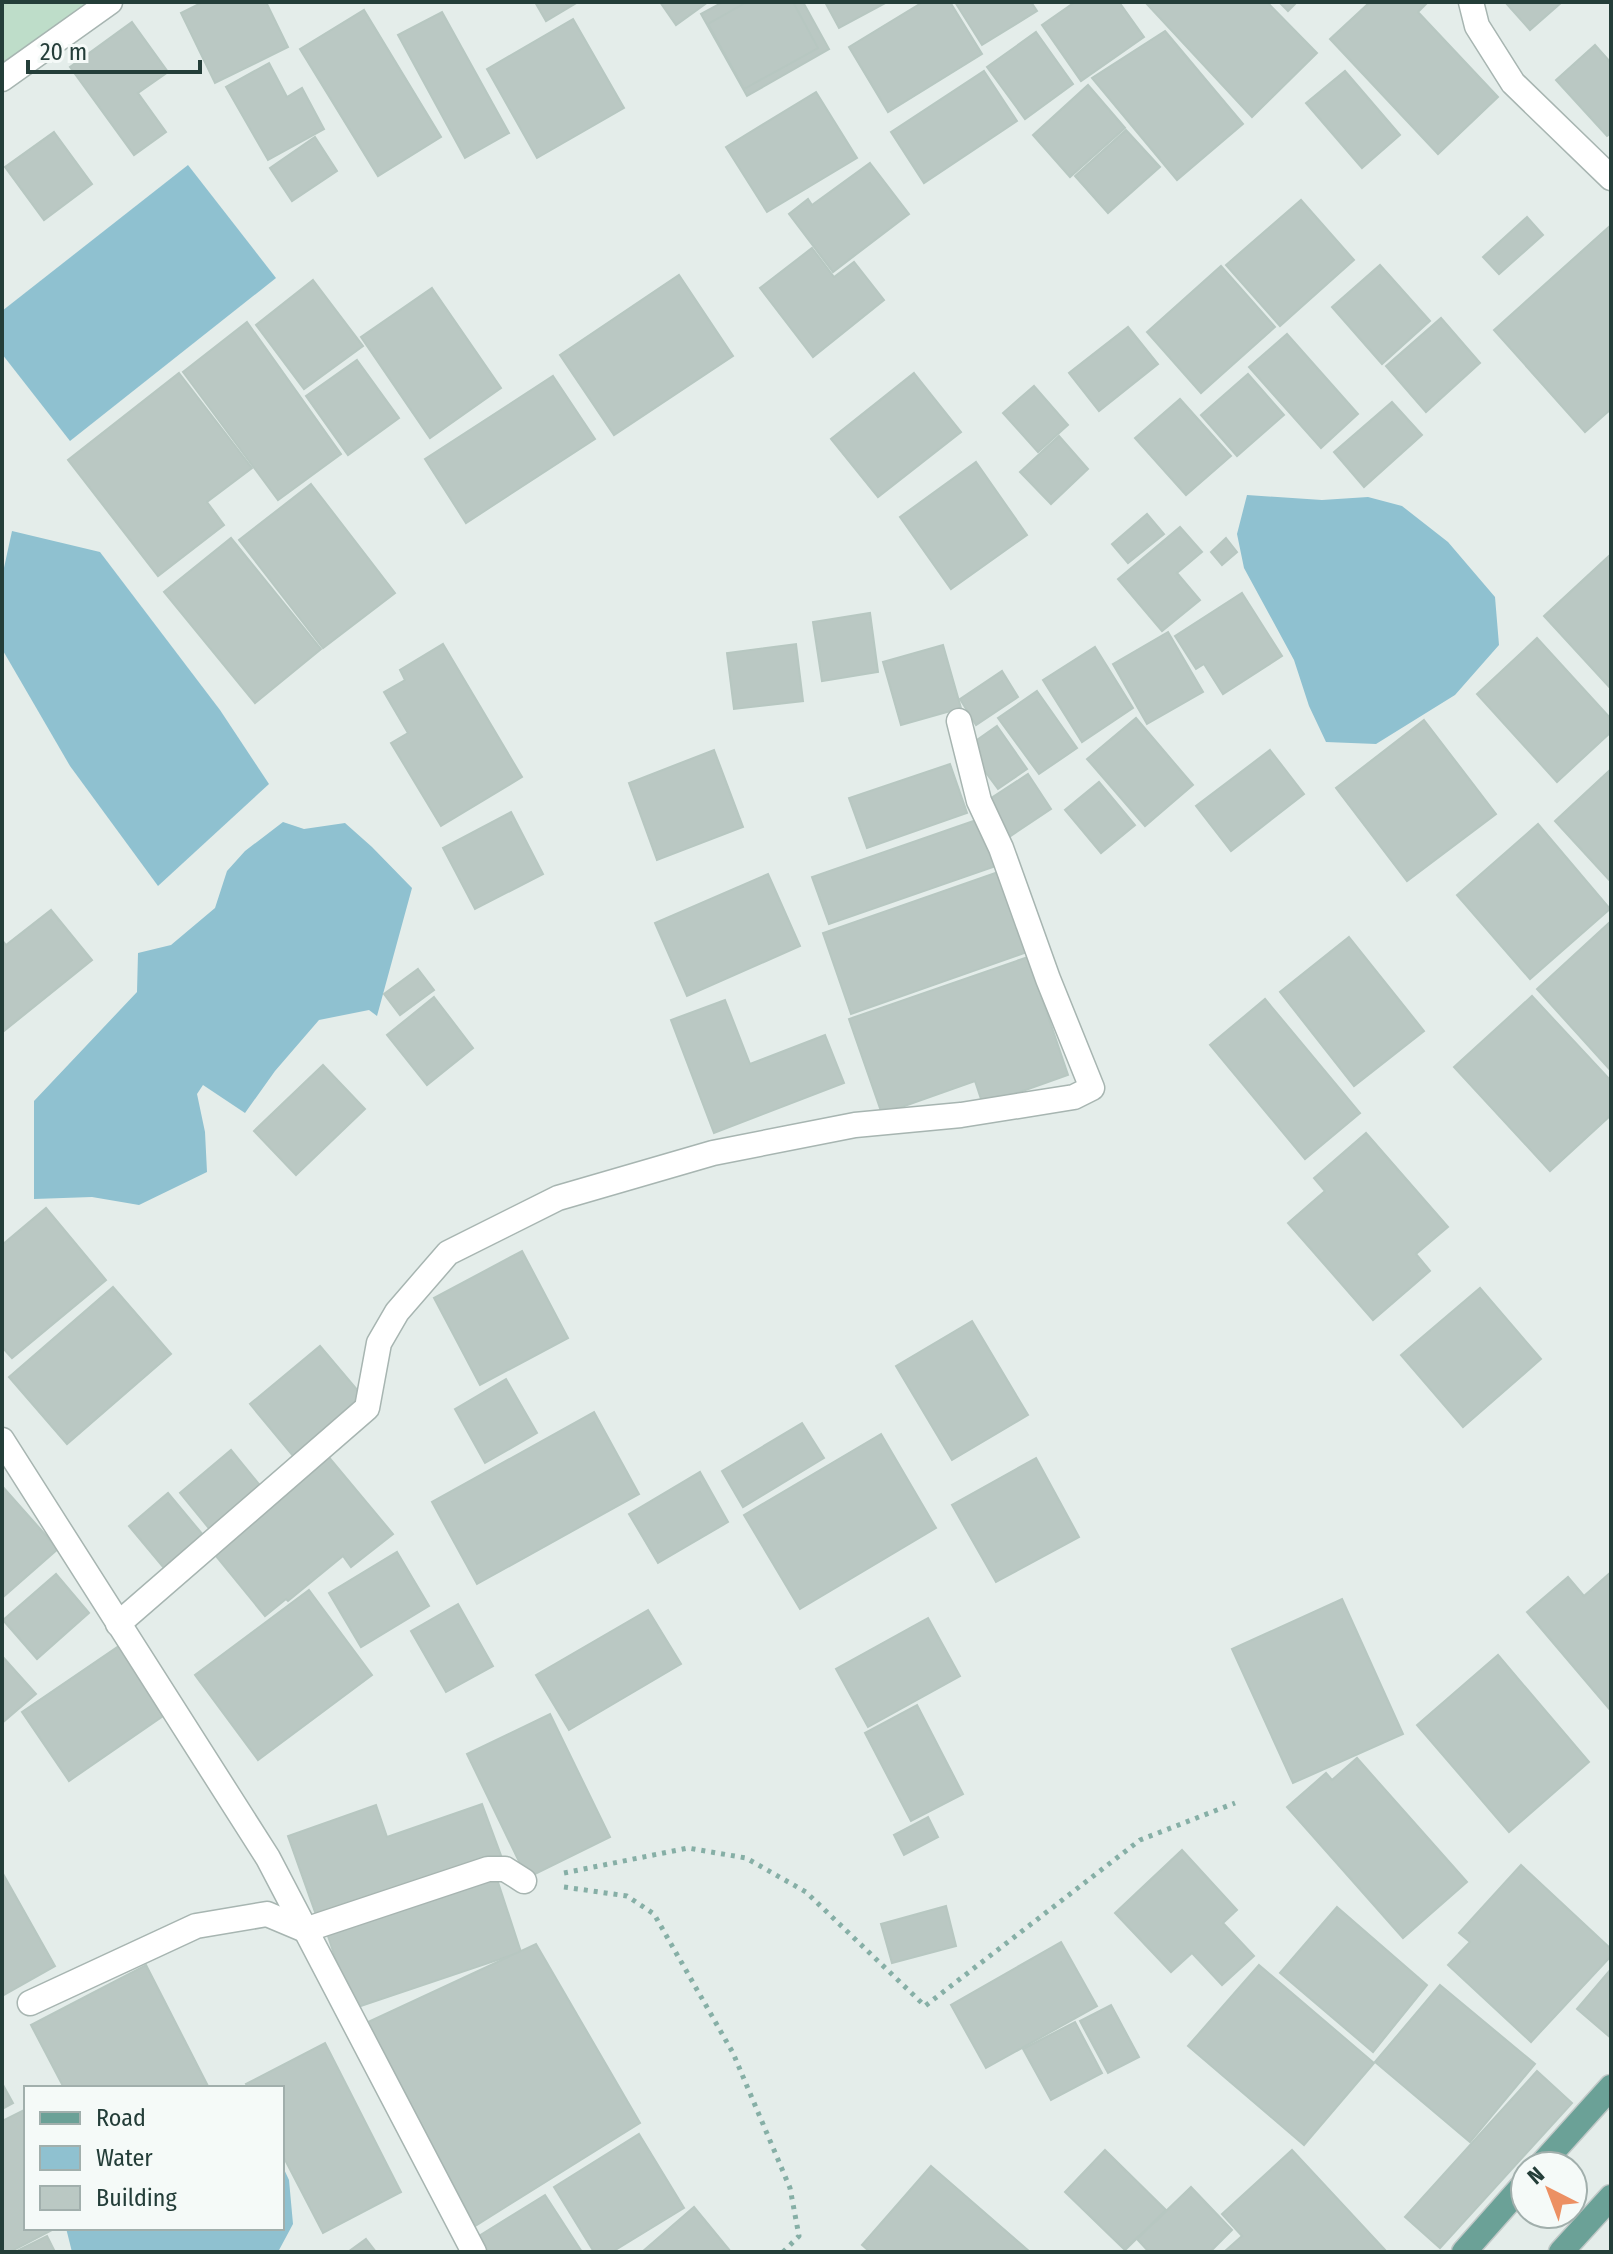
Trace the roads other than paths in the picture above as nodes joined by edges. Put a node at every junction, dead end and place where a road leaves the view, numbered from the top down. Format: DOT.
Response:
graph roads {
  1 [pos="110,2"];
  2 [pos="1471,2"];
  3 [pos="2,79"];
  4 [pos="1611,178"];
  5 [pos="959,721"];
  6 [pos="2,1440"];
  7 [pos="118,1624"];
  8 [pos="524,1881"];
  9 [pos="305,1930"];
  10 [pos="30,2003"];
  11 [pos="1611,2087"];
  12 [pos="1554,2150"];
  13 [pos="1611,2197"];
  14 [pos="1509,2201"];
  15 [pos="474,2252"];
  16 [pos="1464,2252"];
  17 [pos="1561,2252"];
  1 -- 3 [label="street"];
  2 -- 4 [label="street"];
  5 -- 7 [label="street"];
  6 -- 7 [label="street"];
  7 -- 9 [label="street"];
  8 -- 9 [label="street"];
  9 -- 10 [label="street"];
  9 -- 15 [label="street"];
  11 -- 12 [label="main road"];
  13 -- 17 [label="main road"];
  14 -- 16 [label="main road"];
}
